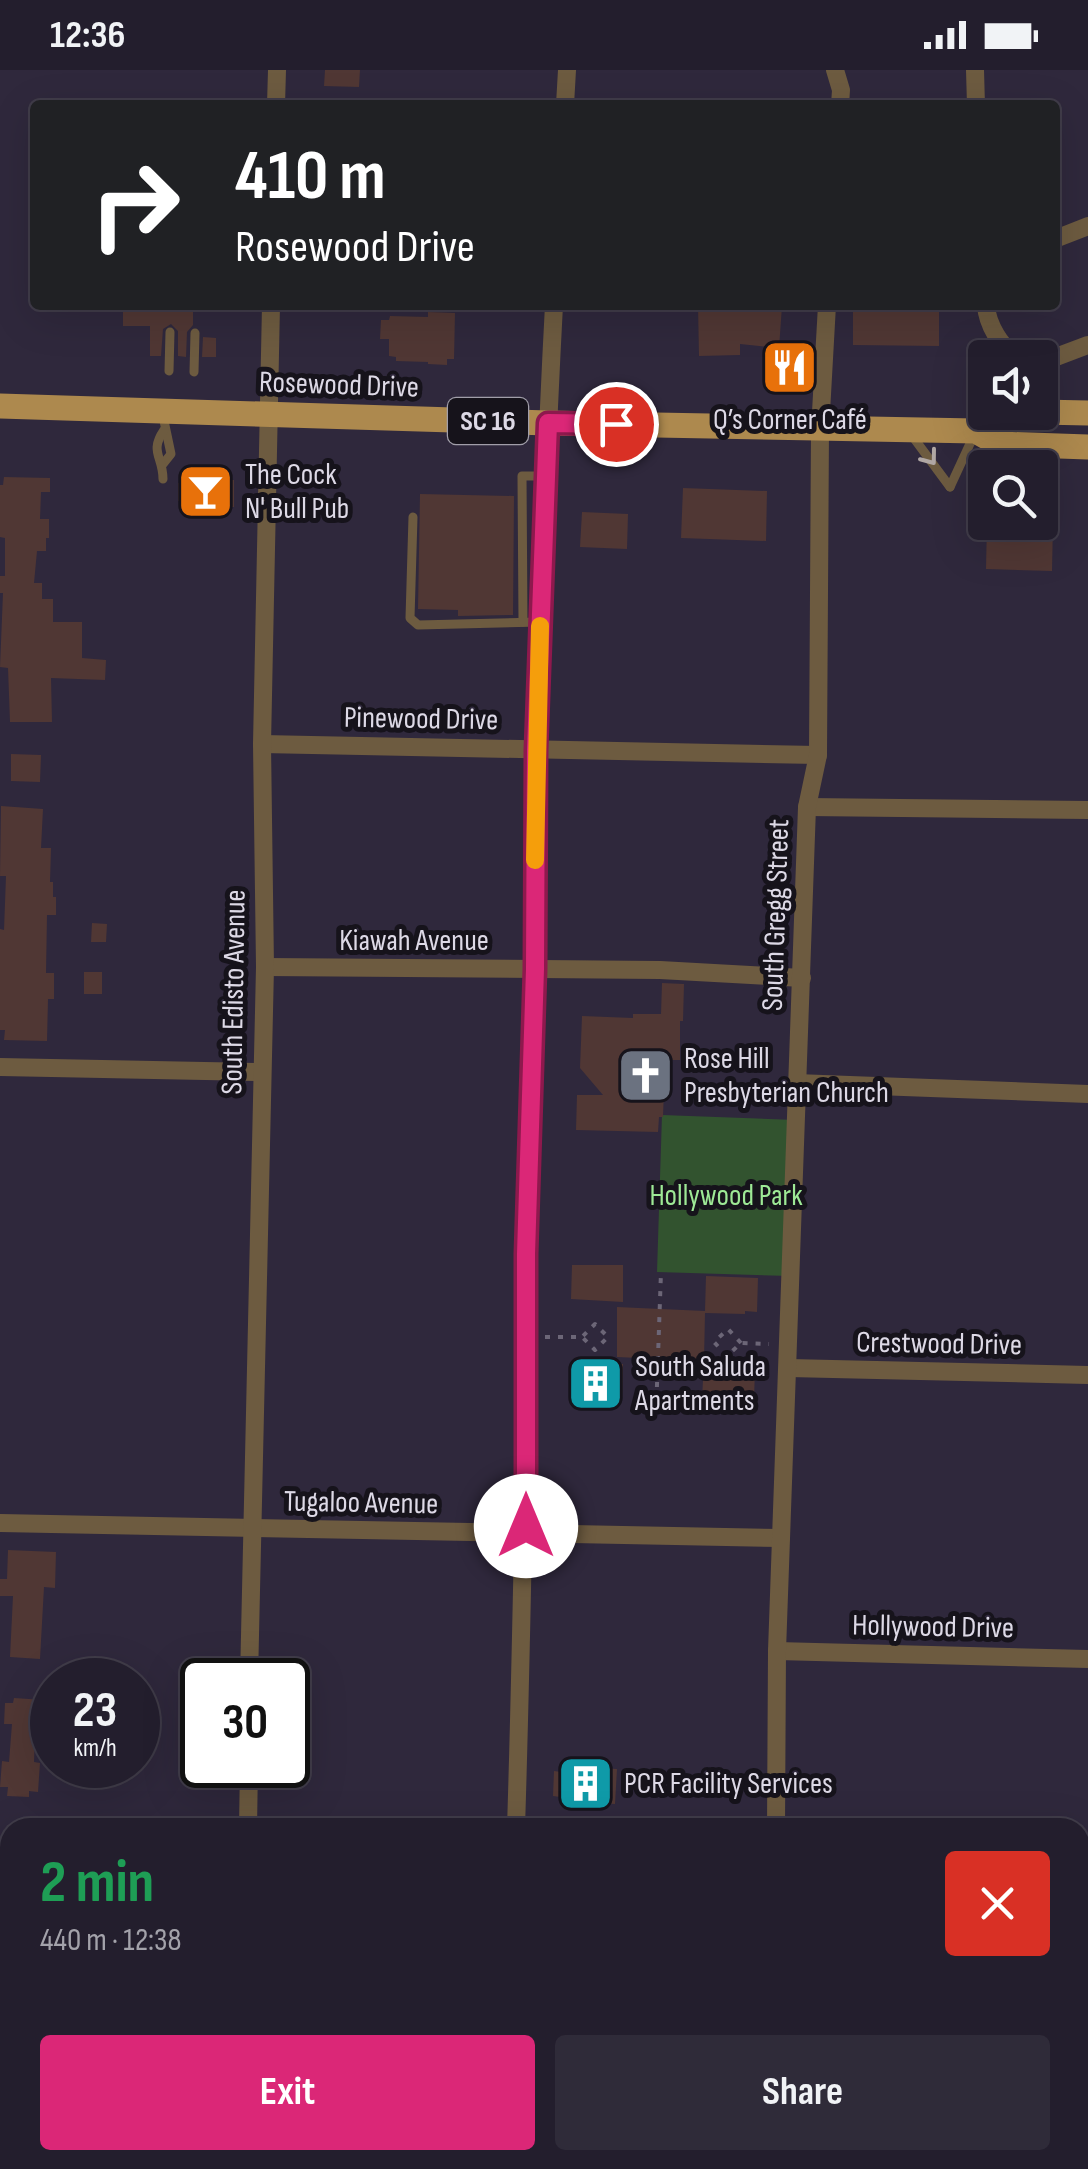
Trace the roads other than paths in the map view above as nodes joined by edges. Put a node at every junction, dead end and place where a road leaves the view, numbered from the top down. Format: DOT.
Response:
graph roads {
  1 [pos="277,70"];
  2 [pos="567,70"];
  3 [pos="835,70"];
  4 [pos="975,70"];
  5 [pos="276,100"];
  6 [pos="565,100"];
  7 [pos="840,100"];
  8 [pos="976,100"];
  9 [pos="1088,226"];
  10 [pos="1060,238"];
  11 [pos="271,310"];
  12 [pos="554,310"];
  13 [pos="828,310"];
  14 [pos="986,310"];
  15 [pos="170,332"];
  16 [pos="195,333"];
  17 [pos="1000,340"];
  18 [pos="1088,344"];
  19 [pos="1058,356"];
  20 [pos="169,371"];
  21 [pos="194,372"];
  22 [pos="0,406"];
  23 [pos="1058,412"];
  24 [pos="1088,413"];
  25 [pos="268,415"];
  26 [pos="164,421"];
  27 [pos="548,423"];
  28 [pos="820,430"];
  29 [pos="908,430"];
  30 [pos="976,431"];
  31 [pos="1088,446"];
  32 [pos="546,476"];
  33 [pos="163,479"];
  34 [pos="413,517"];
  35 [pos="521,518"];
  36 [pos="544,519"];
  37 [pos="522,572"];
  38 [pos="542,572"];
  39 [pos="532,622"];
  40 [pos="262,744"];
  41 [pos="536,750"];
  42 [pos="818,755"];
  43 [pos="806,807"];
  44 [pos="1088,810"];
  45 [pos="265,968"];
  46 [pos="535,969"];
  47 [pos="802,978"];
  48 [pos="0,1067"];
  49 [pos="262,1072"];
  50 [pos="796,1083"];
  51 [pos="1088,1094"];
  52 [pos="789,1368"];
  53 [pos="1088,1375"];
  54 [pos="0,1523"];
  55 [pos="250,1528"];
  56 [pos="525,1534"];
  57 [pos="781,1538"];
  58 [pos="776,1650"];
  59 [pos="249,1658"];
  60 [pos="1088,1659"];
  61 [pos="249,1788"];
  62 [pos="248,1818"];
  63 [pos="516,1818"];
  64 [pos="776,1818"];
  1 -- 5 [label="street"];
  2 -- 6 [label="street"];
  3 -- 7 [label="street"];
  4 -- 8 [label="street"];
  9 -- 10 [label="street"];
  11 -- 25 [label="street, South Edisto Avenue"];
  12 -- 27 [label="street"];
  13 -- 28 [label="street, South Gregg Street"];
  14 -- 17 [label="street"];
  15 -- 20 [label="lane"];
  16 -- 21 [label="lane"];
  18 -- 19 [label="street"];
  22 -- 26 [label="main road, Rosewood Drive / SC 16"];
  23 -- 24 [label="main road"];
  25 -- 26 [label="main road, Rosewood Drive / SC 16"];
  25 -- 27 [label="main road, Rosewood Drive / SC 16"];
  25 -- 40 [label="street, South Edisto Avenue"];
  26 -- 33 [label="lane"];
  27 -- 28 [label="main road, Rosewood Drive / SC 16"];
  27 -- 32 [label="street"];
  28 -- 29 [label="main road, Rosewood Drive / SC 16"];
  28 -- 42 [label="street, South Gregg Street"];
  29 -- 30 [label="main road, Rosewood Drive / SC 16"];
  29 -- 30 [label="lane, one-way"];
  30 -- 31 [label="main road, Rosewood Drive / SC 16"];
  32 -- 35 [label="lane"];
  32 -- 36 [label="street"];
  34 -- 39 [label="lane"];
  35 -- 36 [label="lane"];
  35 -- 37 [label="lane"];
  36 -- 38 [label="street"];
  37 -- 38 [label="lane"];
  37 -- 39 [label="lane"];
  38 -- 39 [label="street"];
  39 -- 41 [label="street"];
  40 -- 41 [label="street, Pinewood Drive"];
  40 -- 45 [label="street, South Edisto Avenue"];
  41 -- 42 [label="street, Pinewood Drive"];
  41 -- 46 [label="street"];
  42 -- 43 [label="street, South Gregg Street"];
  43 -- 44 [label="street"];
  43 -- 47 [label="street, South Gregg Street"];
  45 -- 46 [label="street, Kiawah Avenue"];
  45 -- 49 [label="street, South Edisto Avenue"];
  46 -- 47 [label="street, Kiawah Avenue"];
  46 -- 56 [label="street"];
  47 -- 50 [label="street, South Gregg Street"];
  48 -- 49 [label="street"];
  49 -- 55 [label="street, South Edisto Avenue"];
  50 -- 51 [label="street"];
  50 -- 52 [label="street, South Gregg Street"];
  52 -- 53 [label="street, Crestwood Drive"];
  52 -- 57 [label="street, South Gregg Street"];
  54 -- 55 [label="street, Tugaloo Avenue"];
  55 -- 56 [label="street, Tugaloo Avenue"];
  55 -- 59 [label="street, South Edisto Avenue"];
  56 -- 57 [label="street, Tugaloo Avenue"];
  56 -- 63 [label="street"];
  57 -- 58 [label="street, South Gregg Street"];
  58 -- 60 [label="street, Hollywood Drive"];
  58 -- 64 [label="street, South Gregg Street"];
  61 -- 62 [label="street"];
}
